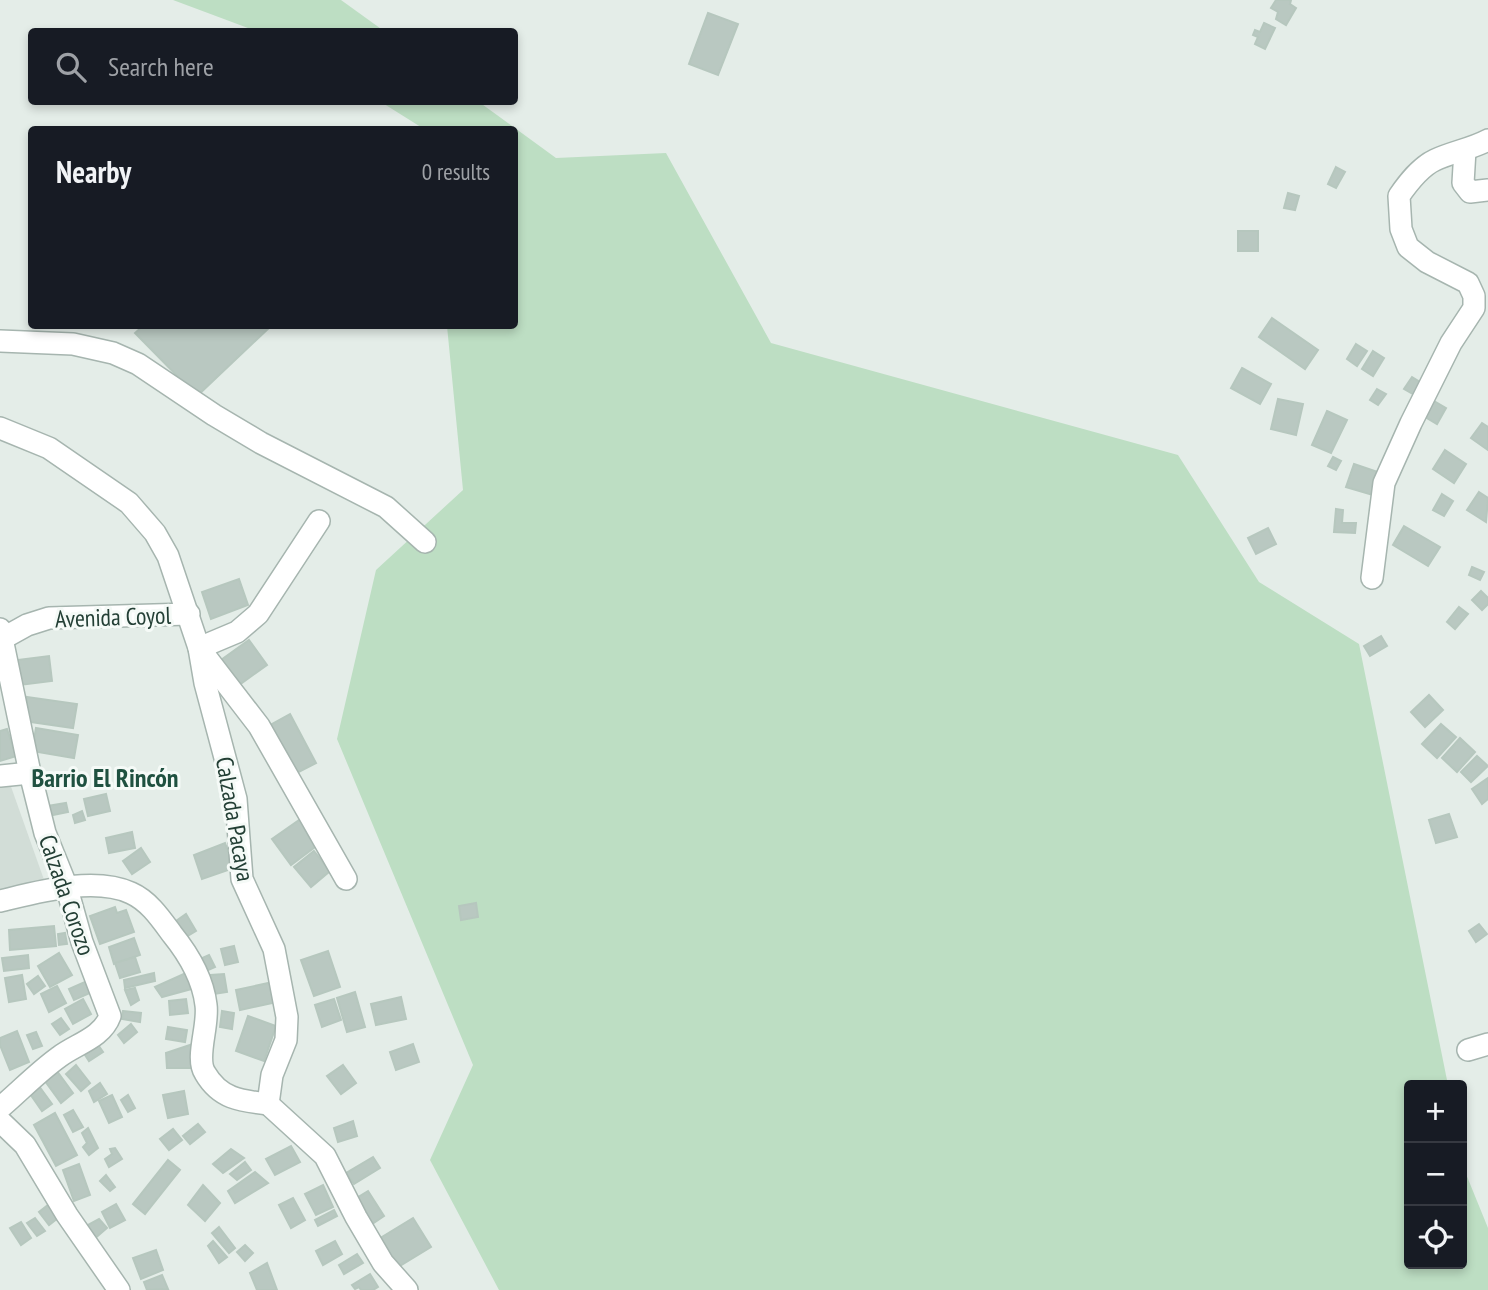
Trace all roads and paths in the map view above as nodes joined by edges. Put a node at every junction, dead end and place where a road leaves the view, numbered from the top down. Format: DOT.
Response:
graph roads {
  1 [pos="1488,140"];
  2 [pos="1465,150"];
  3 [pos="1488,190"];
  4 [pos="0,341"];
  5 [pos="0,428"];
  6 [pos="319,521"];
  7 [pos="425,542"];
  8 [pos="1373,578"];
  9 [pos="189,614"];
  10 [pos="1,636"];
  11 [pos="199,648"];
  12 [pos="30,773"];
  13 [pos="0,776"];
  14 [pos="346,880"];
  15 [pos="66,886"];
  16 [pos="0,901"];
  17 [pos="268,1104"];
  18 [pos="0,1108"];
  19 [pos="0,1121"];
  20 [pos="119,1290"];
  21 [pos="407,1290"];
  1 -- 2 [label="street"];
  2 -- 3 [label="street"];
  2 -- 8 [label="street"];
  4 -- 7 [label="street"];
  5 -- 9 [label="street, Calzada Pacaya"];
  6 -- 11 [label="street"];
  9 -- 10 [label="street, Avenida Coyol"];
  9 -- 11 [label="street, Calzada Pacaya"];
  10 -- 12 [label="street, Calzada Corozo"];
  11 -- 14 [label="street"];
  11 -- 17 [label="street, Calzada Pacaya"];
  12 -- 13 [label="street"];
  12 -- 15 [label="street, Calzada Corozo"];
  15 -- 16 [label="street"];
  15 -- 17 [label="street"];
  15 -- 18 [label="street, Calzada Corozo"];
  17 -- 21 [label="street"];
  19 -- 20 [label="street"];
}
